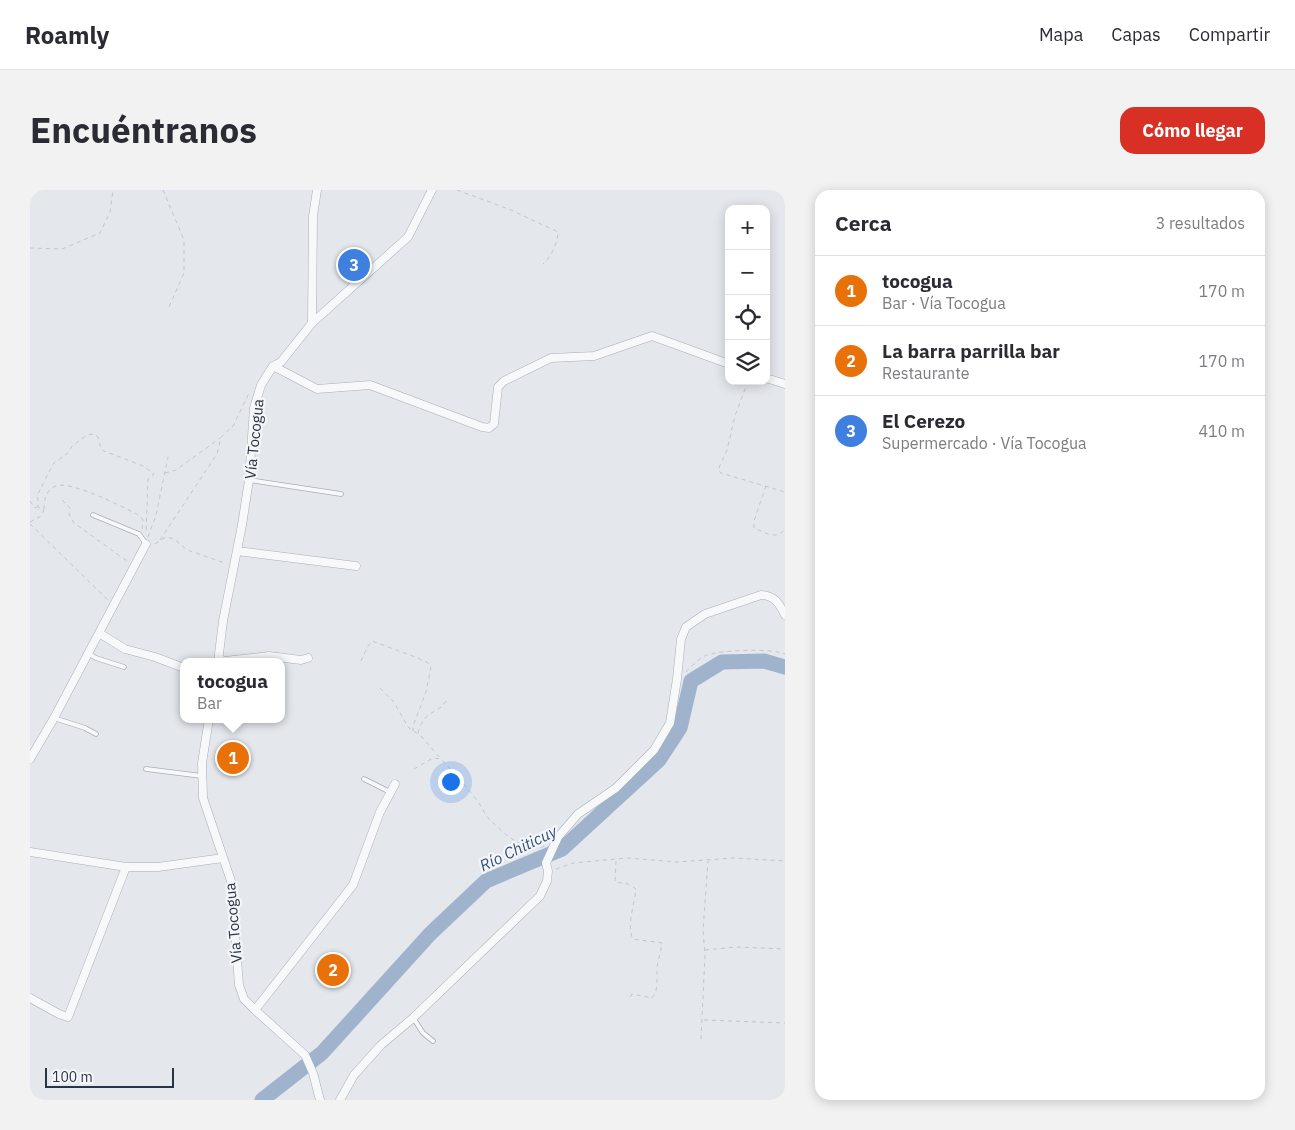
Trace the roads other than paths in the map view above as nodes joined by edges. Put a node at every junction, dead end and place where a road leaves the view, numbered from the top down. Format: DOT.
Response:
graph roads {
  1 [pos="317,190"];
  2 [pos="431,191"];
  3 [pos="312,323"];
  4 [pos="725,363"];
  5 [pos="274,366"];
  6 [pos="770,379"];
  7 [pos="785,384"];
  8 [pos="250,480"];
  9 [pos="341,494"];
  10 [pos="93,515"];
  11 [pos="149,545"];
  12 [pos="237,551"];
  13 [pos="356,566"];
  14 [pos="785,615"];
  15 [pos="99,633"];
  16 [pos="88,653"];
  17 [pos="218,658"];
  18 [pos="251,658"];
  19 [pos="285,658"];
  20 [pos="285,658"];
  21 [pos="308,658"];
  22 [pos="124,666"];
  23 [pos="180,666"];
  24 [pos="54,718"];
  25 [pos="208,723"];
  26 [pos="96,734"];
  27 [pos="30,759"];
  28 [pos="146,769"];
  29 [pos="202,776"];
  30 [pos="364,780"];
  31 [pos="395,784"];
  32 [pos="390,792"];
  33 [pos="30,852"];
  34 [pos="223,858"];
  35 [pos="126,867"];
  36 [pos="30,998"];
  37 [pos="255,1010"];
  38 [pos="413,1018"];
  39 [pos="433,1041"];
  40 [pos="320,1100"];
  41 [pos="340,1100"];
  1 -- 3 [label="street"];
  2 -- 3 [label="street, Vía Tocogua"];
  3 -- 5 [label="street, Vía Tocogua"];
  4 -- 5 [label="street"];
  5 -- 8 [label="street, Vía Tocogua"];
  6 -- 7 [label="street"];
  8 -- 9 [label="lane"];
  8 -- 12 [label="street, Vía Tocogua"];
  10 -- 11 [label="lane"];
  11 -- 15 [label="street"];
  12 -- 13 [label="street"];
  12 -- 17 [label="street, Vía Tocogua"];
  14 -- 38 [label="street"];
  15 -- 16 [label="street"];
  15 -- 23 [label="street"];
  16 -- 22 [label="lane"];
  16 -- 24 [label="street"];
  18 -- 19 [label="street"];
  20 -- 21 [label="street"];
  24 -- 26 [label="lane"];
  24 -- 27 [label="street"];
  25 -- 29 [label="street, Vía Tocogua"];
  28 -- 29 [label="lane"];
  29 -- 34 [label="street, Vía Tocogua"];
  30 -- 32 [label="lane"];
  31 -- 32 [label="street"];
  32 -- 37 [label="street"];
  33 -- 35 [label="street"];
  34 -- 35 [label="street"];
  34 -- 37 [label="street, Vía Tocogua"];
  35 -- 36 [label="street"];
  37 -- 40 [label="street, Vía Tocogua"];
  38 -- 39 [label="lane"];
  38 -- 41 [label="street"];
}
